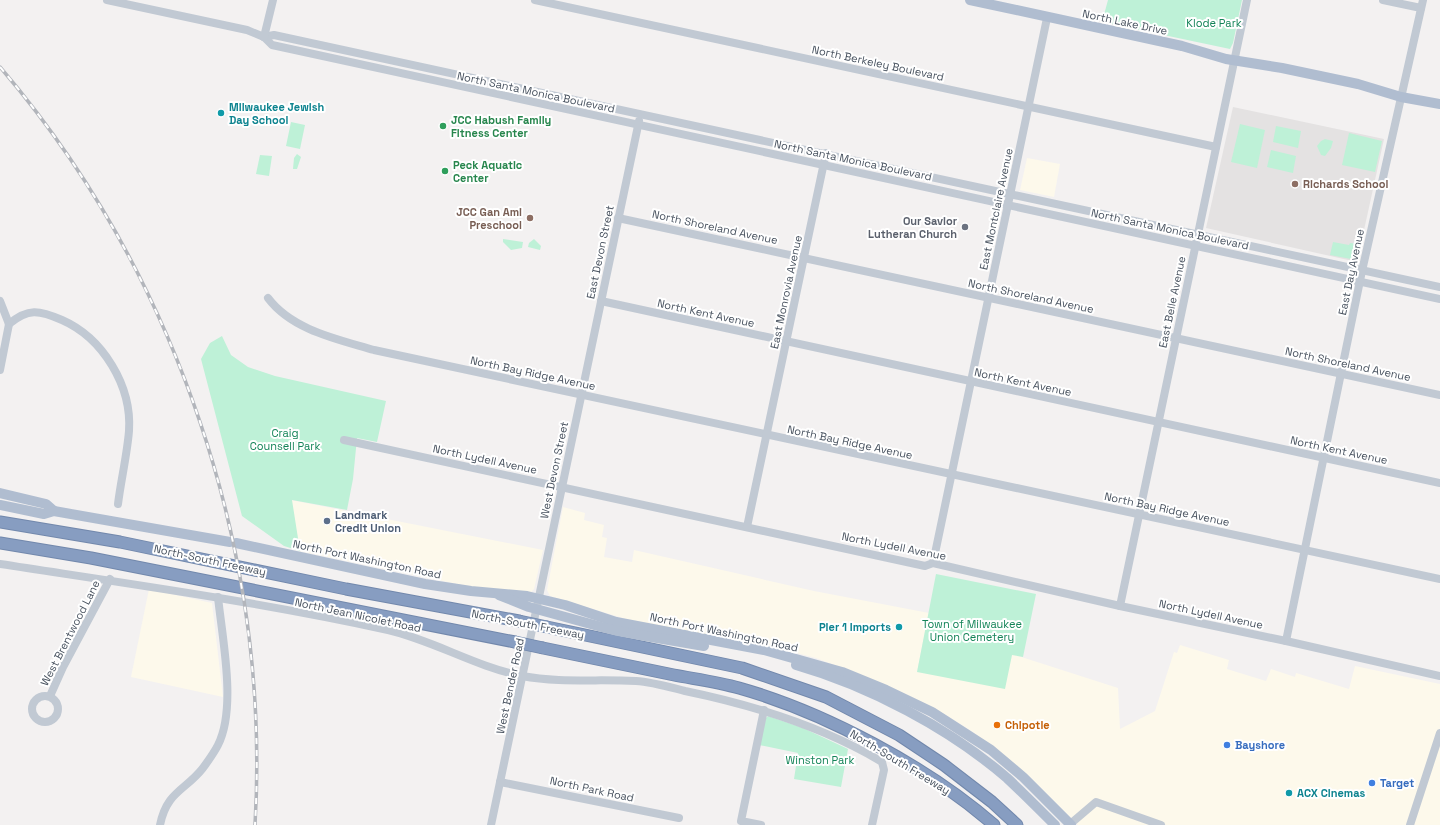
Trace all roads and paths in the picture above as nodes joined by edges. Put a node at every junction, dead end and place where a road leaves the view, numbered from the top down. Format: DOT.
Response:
graph roads {
  1 [pos="107,0"];
  2 [pos="273,0"];
  3 [pos="535,0"];
  4 [pos="970,0"];
  5 [pos="1247,0"];
  6 [pos="1383,0"];
  7 [pos="1422,4"];
  8 [pos="1048,18"];
  9 [pos="264,38"];
  10 [pos="1235,58"];
  11 [pos="1402,94"];
  12 [pos="1440,98"];
  13 [pos="1440,104"];
  14 [pos="1029,106"];
  15 [pos="641,114"];
  16 [pos="638,125"];
  17 [pos="1216,147"];
  18 [pos="826,153"];
  19 [pos="823,165"];
  20 [pos="1010,194"];
  21 [pos="1008,204"];
  22 [pos="618,218"];
  23 [pos="1198,234"];
  24 [pos="1195,246"];
  25 [pos="804,258"];
  26 [pos="1362,271"];
  27 [pos="1360,281"];
  28 [pos="1440,287"];
  29 [pos="268,298"];
  30 [pos="988,298"];
  31 [pos="1440,299"];
  32 [pos="0,301"];
  33 [pos="601,302"];
  34 [pos="9,324"];
  35 [pos="1175,337"];
  36 [pos="787,341"];
  37 [pos="0,370"];
  38 [pos="1341,374"];
  39 [pos="971,382"];
  40 [pos="581,394"];
  41 [pos="1440,395"];
  42 [pos="1157,422"];
  43 [pos="767,435"];
  44 [pos="344,440"];
  45 [pos="1324,458"];
  46 [pos="952,475"];
  47 [pos="1440,483"];
  48 [pos="562,486"];
  49 [pos="0,493"];
  50 [pos="118,504"];
  51 [pos="0,505"];
  52 [pos="54,511"];
  53 [pos="1138,514"];
  54 [pos="0,522"];
  55 [pos="748,527"];
  56 [pos="0,543"];
  57 [pos="1304,550"];
  58 [pos="549,551"];
  59 [pos="933,563"];
  60 [pos="1,566"];
  61 [pos="110,579"];
  62 [pos="1440,579"];
  63 [pos="218,596"];
  64 [pos="538,604"];
  65 [pos="1120,606"];
  66 [pos="1286,641"];
  67 [pos="522,676"];
  68 [pos="1440,676"];
  69 [pos="50,696"];
  70 [pos="764,710"];
  71 [pos="1440,733"];
  72 [pos="500,782"];
  73 [pos="678,818"];
  74 [pos="160,825"];
  75 [pos="491,825"];
  76 [pos="761,825"];
  77 [pos="872,825"];
  78 [pos="994,825"];
  79 [pos="1017,825"];
  80 [pos="1054,825"];
  81 [pos="1070,825"];
  82 [pos="1161,825"];
  83 [pos="1410,825"];
  1 -- 9 [label="street, North Santa Monica Boulevard"];
  2 -- 9 [label="street"];
  3 -- 14 [label="street, North Berkeley Boulevard"];
  4 -- 8 [label="main road, North Lake Drive"];
  5 -- 10 [label="street, East Belle Avenue"];
  6 -- 7 [label="street"];
  7 -- 11 [label="street, East Day Avenue"];
  8 -- 10 [label="main road, North Lake Drive"];
  8 -- 14 [label="street, East Montclaire Avenue"];
  9 -- 15 [label="street, North Santa Monica Boulevard"];
  9 -- 16 [label="street, North Santa Monica Boulevard"];
  10 -- 11 [label="main road, North Lake Drive"];
  10 -- 17 [label="street, East Belle Avenue"];
  11 -- 12 [label="main road, North Lake Drive"];
  11 -- 13 [label="main road, North Lake Drive"];
  11 -- 26 [label="street, East Day Avenue"];
  14 -- 17 [label="street, North Berkeley Boulevard"];
  14 -- 20 [label="street, East Montclaire Avenue"];
  15 -- 16 [label="street, East Devon Street"];
  15 -- 18 [label="street, North Santa Monica Boulevard"];
  16 -- 19 [label="street, North Santa Monica Boulevard"];
  16 -- 22 [label="street, East Devon Street"];
  17 -- 23 [label="street, East Belle Avenue"];
  18 -- 19 [label="street, East Monrovia Avenue"];
  18 -- 20 [label="street, North Santa Monica Boulevard"];
  19 -- 21 [label="street, North Santa Monica Boulevard"];
  19 -- 25 [label="street, East Monrovia Avenue"];
  20 -- 21 [label="street, East Montclaire Avenue"];
  20 -- 23 [label="street, North Santa Monica Boulevard"];
  21 -- 24 [label="street, North Santa Monica Boulevard"];
  21 -- 30 [label="street, East Montclaire Avenue"];
  22 -- 25 [label="street, North Shoreland Avenue"];
  22 -- 33 [label="street, East Devon Street"];
  23 -- 24 [label="street, East Belle Avenue"];
  23 -- 26 [label="street, North Santa Monica Boulevard"];
  24 -- 27 [label="street, North Santa Monica Boulevard"];
  24 -- 35 [label="street, East Belle Avenue"];
  25 -- 30 [label="street, North Shoreland Avenue"];
  25 -- 36 [label="street, East Monrovia Avenue"];
  26 -- 27 [label="street, East Day Avenue"];
  26 -- 28 [label="street, North Santa Monica Boulevard"];
  27 -- 31 [label="street, North Santa Monica Boulevard"];
  27 -- 38 [label="street, East Day Avenue"];
  29 -- 40 [label="street, North Bay Ridge Avenue"];
  30 -- 35 [label="street, North Shoreland Avenue"];
  30 -- 39 [label="street, East Montclaire Avenue"];
  32 -- 34 [label="street"];
  33 -- 36 [label="street, North Kent Avenue"];
  33 -- 40 [label="street, East Devon Street"];
  34 -- 37 [label="street"];
  34 -- 50 [label="street"];
  35 -- 38 [label="street, North Shoreland Avenue"];
  35 -- 42 [label="street, East Belle Avenue"];
  36 -- 39 [label="street, North Kent Avenue"];
  36 -- 43 [label="street, East Monrovia Avenue"];
  38 -- 41 [label="street, North Shoreland Avenue"];
  38 -- 45 [label="street, East Day Avenue"];
  39 -- 42 [label="street, North Kent Avenue"];
  39 -- 46 [label="street, East Montclaire Avenue"];
  40 -- 43 [label="street, North Bay Ridge Avenue"];
  40 -- 48 [label="street, West Devon Street"];
  42 -- 45 [label="street, North Kent Avenue"];
  42 -- 53 [label="street, East Belle Avenue"];
  43 -- 46 [label="street, North Bay Ridge Avenue"];
  43 -- 55 [label="street, East Monrovia Avenue"];
  44 -- 48 [label="street, North Lydell Avenue"];
  45 -- 47 [label="street, North Kent Avenue"];
  45 -- 57 [label="street, East Day Avenue"];
  46 -- 53 [label="street, North Bay Ridge Avenue"];
  46 -- 59 [label="street, East Montclaire Avenue"];
  48 -- 55 [label="street, North Lydell Avenue"];
  48 -- 58 [label="street, West Devon Street"];
  49 -- 52 [label="main road, North Port Washington Road"];
  51 -- 52 [label="main road, North Port Washington Road"];
  52 -- 64 [label="main road, North Port Washington Road"];
  53 -- 57 [label="street, North Bay Ridge Avenue"];
  53 -- 65 [label="street, East Belle Avenue"];
  54 -- 79 [label="highway, North-South Freeway, bridge"];
  55 -- 59 [label="street, North Lydell Avenue"];
  56 -- 78 [label="highway, North-South Freeway, bridge"];
  57 -- 62 [label="street, North Bay Ridge Avenue"];
  57 -- 66 [label="street, East Day Avenue"];
  58 -- 64 [label="street, West Bender Road"];
  59 -- 65 [label="street, North Lydell Avenue"];
  60 -- 61 [label="street, North Jean Nicolet Road"];
  61 -- 63 [label="street, North Jean Nicolet Road"];
  61 -- 69 [label="street, West Brentwood Lane"];
  63 -- 67 [label="street, North Jean Nicolet Road"];
  63 -- 74 [label="street"];
  64 -- 67 [label="street, West Bender Road"];
  64 -- 80 [label="main road, North Port Washington Road"];
  64 -- 81 [label="main road, North Port Washington Road"];
  65 -- 66 [label="street, North Lydell Avenue"];
  66 -- 68 [label="street, North Lydell Avenue"];
  67 -- 70 [label="street, North Jean Nicolet Road"];
  67 -- 72 [label="street, West Bender Road"];
  70 -- 76 [label="street"];
  70 -- 77 [label="street, North Jean Nicolet Road"];
  71 -- 83 [label="street"];
  72 -- 73 [label="street, North Park Road"];
  72 -- 75 [label="street, West Bender Road"];
  81 -- 82 [label="street"];
}
